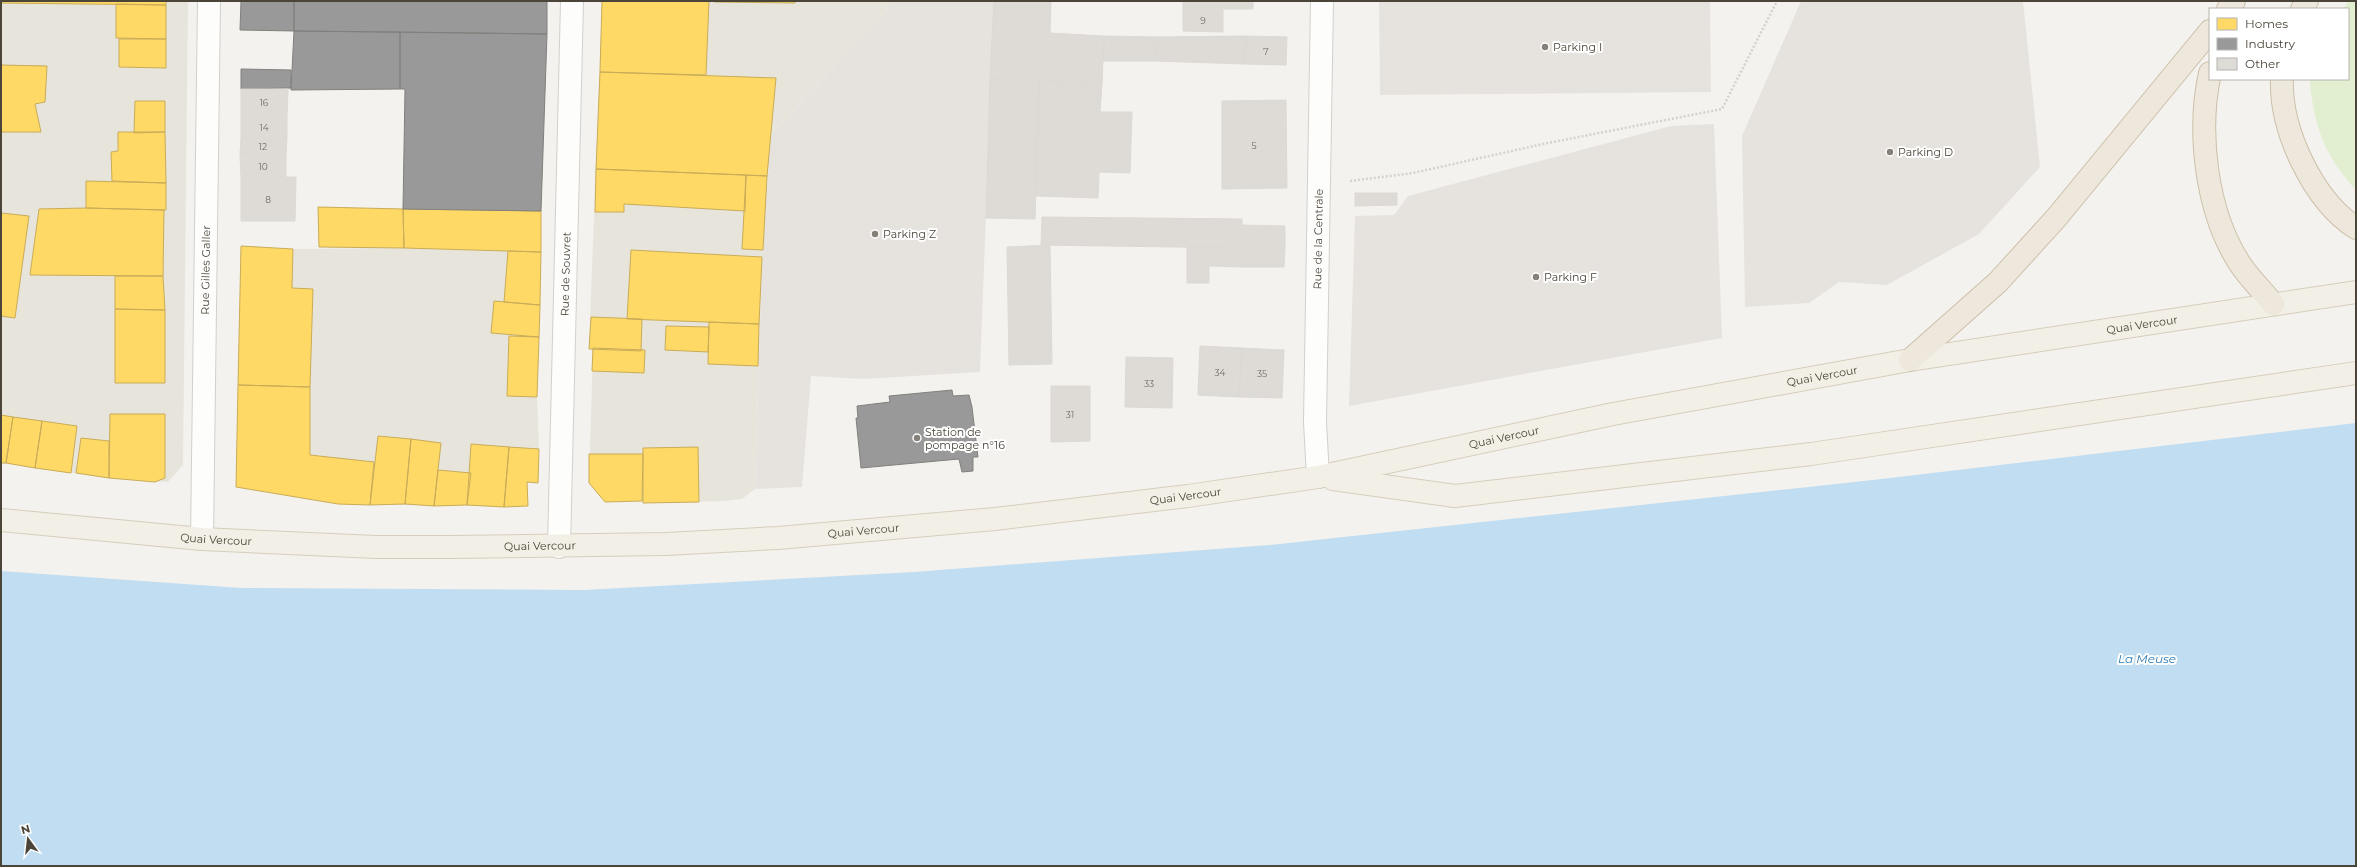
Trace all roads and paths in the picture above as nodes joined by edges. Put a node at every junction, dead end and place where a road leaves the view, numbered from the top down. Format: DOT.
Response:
graph roads {
  1 [pos="209,1"];
  2 [pos="572,1"];
  3 [pos="1322,1"];
  4 [pos="1778,1"];
  5 [pos="2209,32"];
  6 [pos="2209,80"];
  7 [pos="2282,80"];
  8 [pos="1319,184"];
  9 [pos="2356,228"];
  10 [pos="2356,292"];
  11 [pos="2273,304"];
  12 [pos="1910,360"];
  13 [pos="2356,373"];
  14 [pos="1318,477"];
  15 [pos="1,520"];
  16 [pos="202,539"];
  17 [pos="559,547"];
  1 -- 16 [label="street, Rue Gilles Galler"];
  2 -- 17 [label="street, Rue de Souvret"];
  3 -- 8 [label="street, Rue de la Centrale"];
  4 -- 8 [label="path"];
  5 -- 12 [label="highway"];
  6 -- 11 [label="highway"];
  7 -- 9 [label="highway"];
  8 -- 14 [label="street, Rue de la Centrale"];
  10 -- 11 [label="main road, Quai Vercour"];
  11 -- 12 [label="main road, Quai Vercour"];
  12 -- 14 [label="main road, Quai Vercour"];
  13 -- 14 [label="main road"];
  14 -- 17 [label="main road, Quai Vercour"];
  15 -- 16 [label="main road, Quai Vercour"];
  16 -- 17 [label="main road, Quai Vercour"];
}
